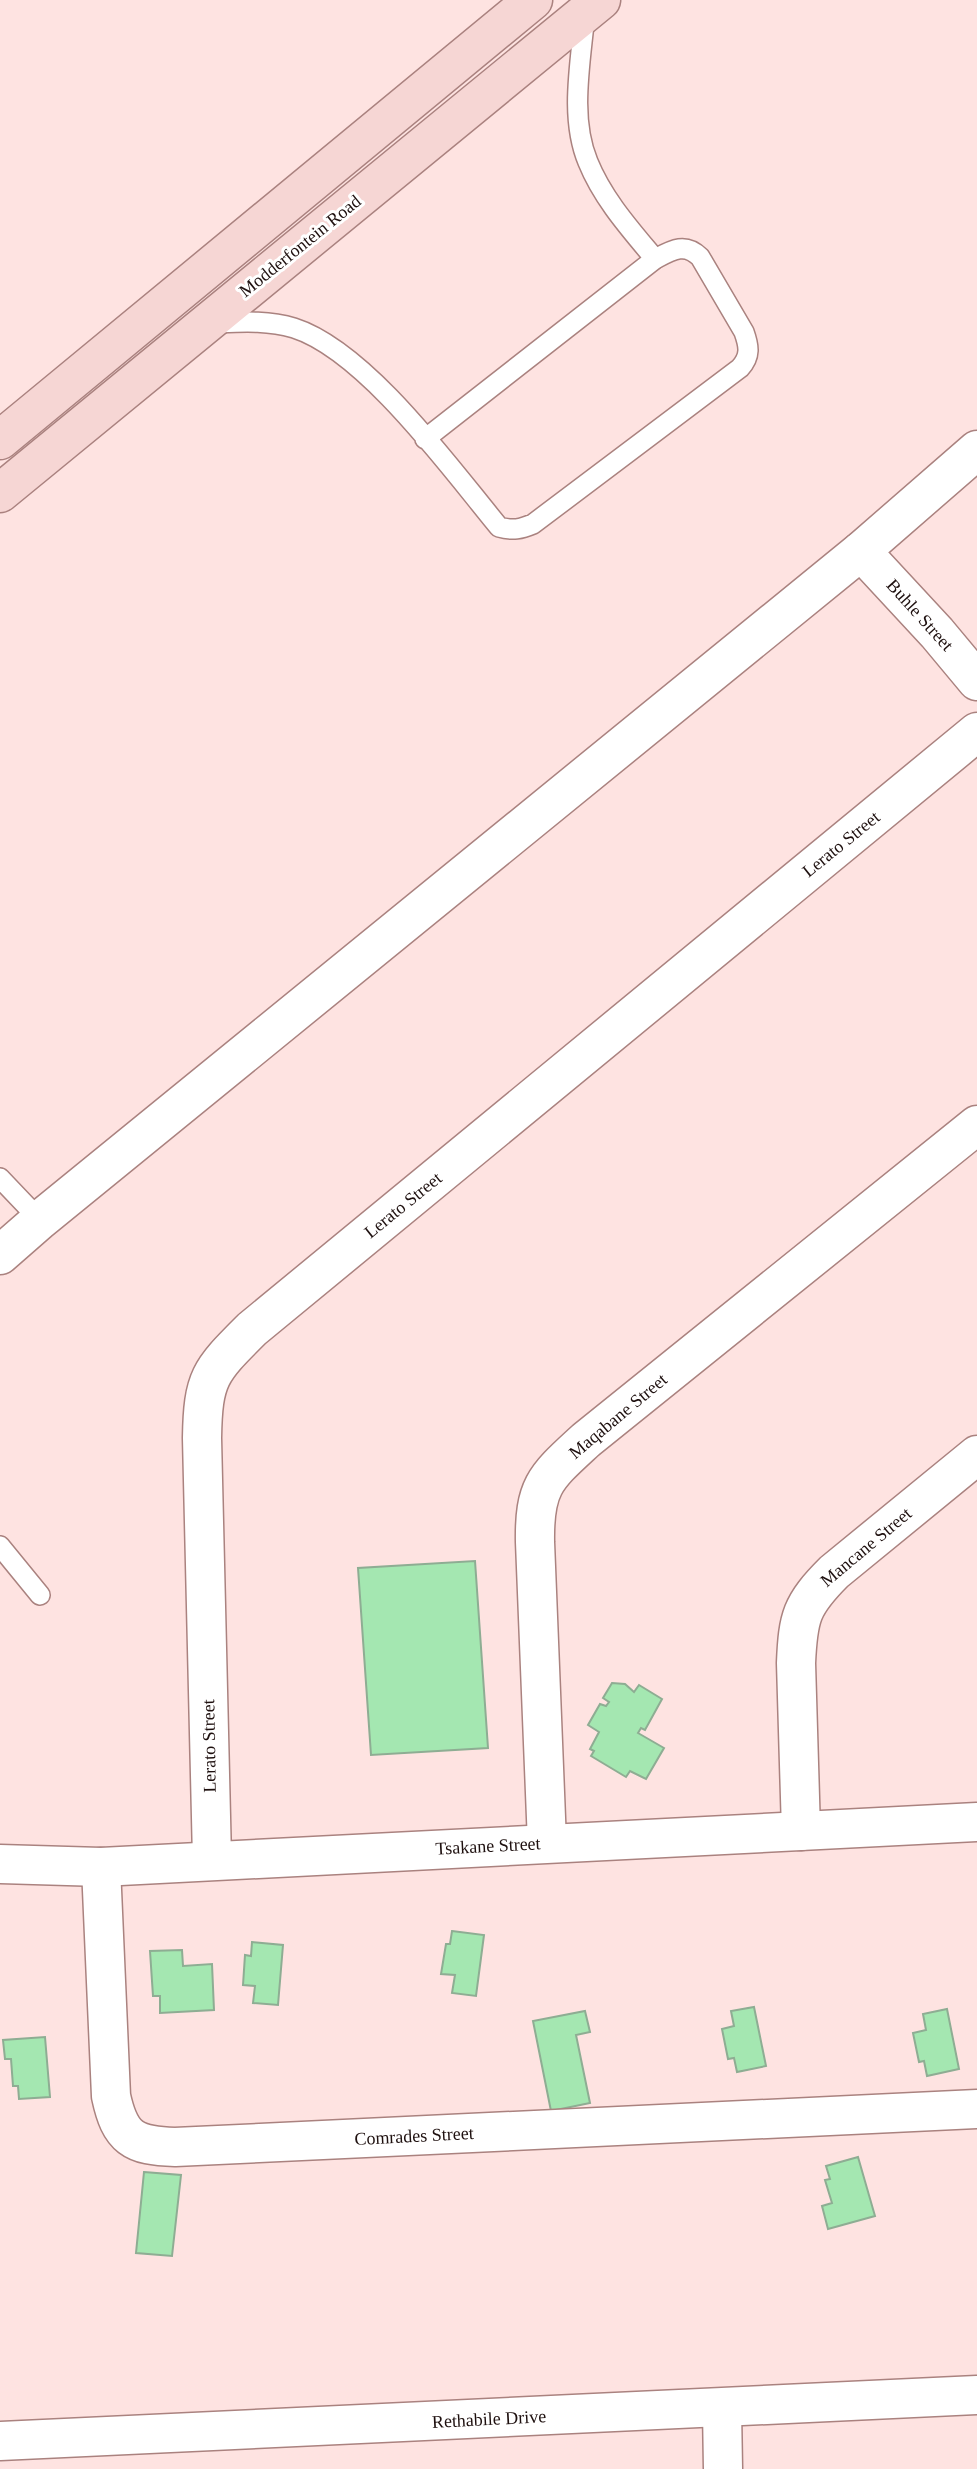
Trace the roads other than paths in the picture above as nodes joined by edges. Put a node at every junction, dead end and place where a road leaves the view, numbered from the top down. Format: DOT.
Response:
graph roads {
  1 [pos="533,0"];
  2 [pos="593,6"];
  3 [pos="655,259"];
  4 [pos="207,323"];
  5 [pos="425,439"];
  6 [pos="0,440"];
  7 [pos="977,450"];
  8 [pos="0,493"];
  9 [pos="861,551"];
  10 [pos="977,681"];
  11 [pos="977,732"];
  12 [pos="977,1125"];
  13 [pos="0,1178"];
  14 [pos="40,1220"];
  15 [pos="0,1255"];
  16 [pos="977,1455"];
  17 [pos="0,1546"];
  18 [pos="40,1595"];
  19 [pos="977,1822"];
  20 [pos="801,1831"];
  21 [pos="547,1843"];
  22 [pos="212,1860"];
  23 [pos="0,1864"];
  24 [pos="101,1867"];
  25 [pos="977,2109"];
  26 [pos="977,2395"];
  27 [pos="722,2409"];
  28 [pos="0,2441"];
  29 [pos="723,2469"];
  1 -- 6 [label="main road"];
  2 -- 3 [label="lane"];
  2 -- 4 [label="main road, Modderfontein Road"];
  3 -- 5 [label="lane"];
  3 -- 5 [label="lane"];
  4 -- 5 [label="lane"];
  4 -- 8 [label="main road, Modderfontein Road"];
  7 -- 9 [label="street"];
  9 -- 10 [label="street, Buhle Street"];
  9 -- 14 [label="street"];
  11 -- 22 [label="street, Lerato Street"];
  12 -- 21 [label="street, Maqabane Street"];
  13 -- 14 [label="lane"];
  14 -- 15 [label="street"];
  16 -- 20 [label="street, Mancane Street"];
  17 -- 18 [label="lane"];
  19 -- 20 [label="street, Tsakane Street"];
  20 -- 21 [label="street, Tsakane Street"];
  21 -- 22 [label="street, Tsakane Street"];
  22 -- 24 [label="street, Tsakane Street"];
  23 -- 24 [label="street, Tsakane Street"];
  24 -- 25 [label="street, Comrades Street"];
  26 -- 27 [label="street, Rethabile Drive"];
  27 -- 28 [label="street, Rethabile Drive"];
  27 -- 29 [label="street"];
}
